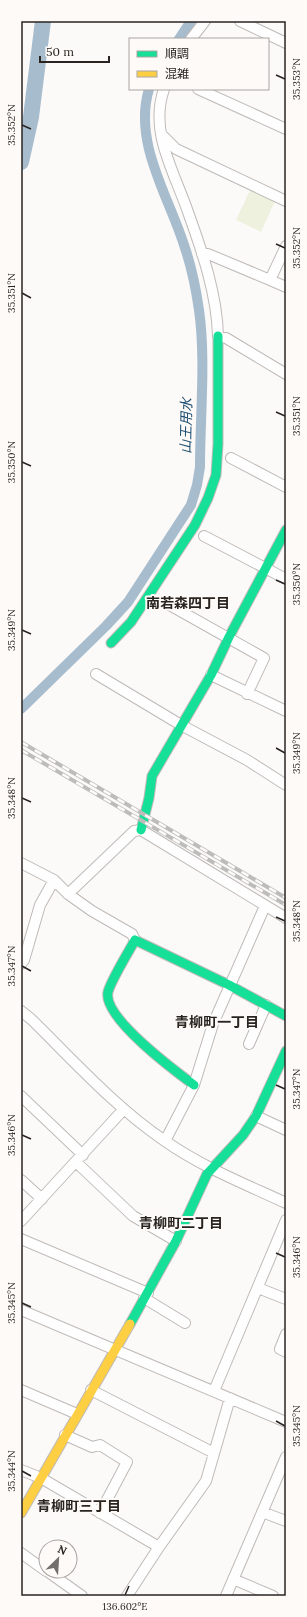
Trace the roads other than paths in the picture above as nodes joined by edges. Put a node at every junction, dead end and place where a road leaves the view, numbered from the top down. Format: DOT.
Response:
graph roads {
  1 [pos="205,21"];
  2 [pos="240,21"];
  3 [pos="192,38"];
  4 [pos="286,43"];
  5 [pos="164,90"];
  6 [pos="200,90"];
  7 [pos="286,129"];
  8 [pos="160,132"];
  9 [pos="286,202"];
  10 [pos="286,246"];
  11 [pos="202,254"];
  12 [pos="270,280"];
  13 [pos="286,287"];
  14 [pos="218,336"];
  15 [pos="286,374"];
  16 [pos="231,458"];
  17 [pos="286,487"];
  18 [pos="286,530"];
  19 [pos="204,536"];
  20 [pos="266,568"];
  21 [pos="286,580"];
  22 [pos="166,603"];
  23 [pos="229,637"];
  24 [pos="111,643"];
  25 [pos="96,674"];
  26 [pos="211,675"];
  27 [pos="247,694"];
  28 [pos="286,711"];
  29 [pos="181,725"];
  30 [pos="286,786"];
  31 [pos="141,830"];
  32 [pos="21,863"];
  33 [pos="54,880"];
  34 [pos="68,894"];
  35 [pos="265,906"];
  36 [pos="286,918"];
  37 [pos="135,940"];
  38 [pos="21,964"];
  39 [pos="229,986"];
  40 [pos="266,1005"];
  41 [pos="21,1011"];
  42 [pos="286,1016"];
  43 [pos="250,1044"];
  44 [pos="286,1050"];
  45 [pos="194,1085"];
  46 [pos="21,1096"];
  47 [pos="123,1110"];
  48 [pos="256,1116"];
  49 [pos="286,1130"];
  50 [pos="165,1142"];
  51 [pos="79,1158"];
  52 [pos="212,1168"];
  53 [pos="21,1180"];
  54 [pos="42,1199"];
  55 [pos="286,1204"];
  56 [pos="286,1220"];
  57 [pos="21,1222"];
  58 [pos="21,1239"];
  59 [pos="176,1241"];
  60 [pos="258,1288"];
  61 [pos="146,1295"];
  62 [pos="286,1299"];
  63 [pos="21,1310"];
  64 [pos="185,1323"];
  65 [pos="286,1334"];
  66 [pos="115,1349"];
  67 [pos="286,1352"];
  68 [pos="21,1390"];
  69 [pos="91,1390"];
  70 [pos="214,1391"];
  71 [pos="230,1398"];
  72 [pos="77,1414"];
  73 [pos="286,1422"];
  74 [pos="65,1435"];
  75 [pos="214,1453"];
  76 [pos="286,1457"];
  77 [pos="21,1470"];
  78 [pos="41,1478"];
  79 [pos="262,1512"];
  80 [pos="21,1513"];
  81 [pos="100,1513"];
  82 [pos="286,1521"];
  83 [pos="159,1547"];
  84 [pos="21,1553"];
  85 [pos="38,1565"];
  86 [pos="58,1579"];
  87 [pos="233,1579"];
  88 [pos="82,1596"];
  89 [pos="127,1596"];
  90 [pos="226,1596"];
  91 [pos="273,1596"];
  1 -- 3 [label="street"];
  2 -- 4 [label="street"];
  5 -- 8 [label="street"];
  6 -- 7 [label="street"];
  8 -- 9 [label="street"];
  8 -- 11 [label="street"];
  10 -- 12 [label="street"];
  11 -- 12 [label="street"];
  11 -- 14 [label="street"];
  12 -- 13 [label="street"];
  14 -- 15 [label="street"];
  14 -- 24 [label="street"];
  16 -- 17 [label="street"];
  18 -- 20 [label="street"];
  19 -- 20 [label="street"];
  20 -- 21 [label="street"];
  20 -- 23 [label="street"];
  22 -- 23 [label="street"];
  23 -- 26 [label="street"];
  23 -- 27 [label="street"];
  25 -- 29 [label="street"];
  26 -- 27 [label="street"];
  26 -- 29 [label="street"];
  27 -- 28 [label="street"];
  29 -- 30 [label="street"];
  29 -- 31 [label="street"];
  31 -- 34 [label="street"];
  31 -- 35 [label="street"];
  32 -- 33 [label="street"];
  33 -- 34 [label="street"];
  33 -- 38 [label="street"];
  34 -- 37 [label="street"];
  35 -- 36 [label="street"];
  35 -- 39 [label="street"];
  37 -- 39 [label="street"];
  37 -- 45 [label="street"];
  39 -- 40 [label="street"];
  39 -- 45 [label="street"];
  40 -- 42 [label="street"];
  40 -- 43 [label="street"];
  41 -- 47 [label="street"];
  44 -- 48 [label="street"];
  45 -- 50 [label="street"];
  46 -- 51 [label="street"];
  47 -- 50 [label="street"];
  47 -- 51 [label="street"];
  48 -- 49 [label="street"];
  48 -- 52 [label="street"];
  50 -- 52 [label="street"];
  51 -- 54 [label="street"];
  51 -- 59 [label="street"];
  52 -- 55 [label="street"];
  52 -- 59 [label="street"];
  53 -- 54 [label="street"];
  54 -- 57 [label="street"];
  56 -- 60 [label="street"];
  58 -- 61 [label="street"];
  59 -- 61 [label="street"];
  60 -- 62 [label="street"];
  60 -- 70 [label="street"];
  61 -- 64 [label="street"];
  61 -- 66 [label="street"];
  63 -- 66 [label="street"];
  65 -- 67 [label="street"];
  66 -- 69 [label="street"];
  66 -- 70 [label="street"];
  68 -- 72 [label="street"];
  69 -- 72 [label="street"];
  69 -- 75 [label="street"];
  70 -- 71 [label="street"];
  71 -- 73 [label="street"];
  71 -- 75 [label="street"];
  72 -- 74 [label="street"];
  74 -- 78 [label="street"];
  74 -- 81 [label="street"];
  75 -- 83 [label="street"];
  76 -- 79 [label="street"];
  77 -- 78 [label="street"];
  78 -- 80 [label="street"];
  78 -- 81 [label="street"];
  79 -- 82 [label="street"];
  79 -- 87 [label="street"];
  81 -- 83 [label="street"];
  83 -- 89 [label="street"];
  84 -- 85 [label="street"];
  86 -- 88 [label="street"];
  87 -- 90 [label="street"];
  87 -- 91 [label="street"];
}
